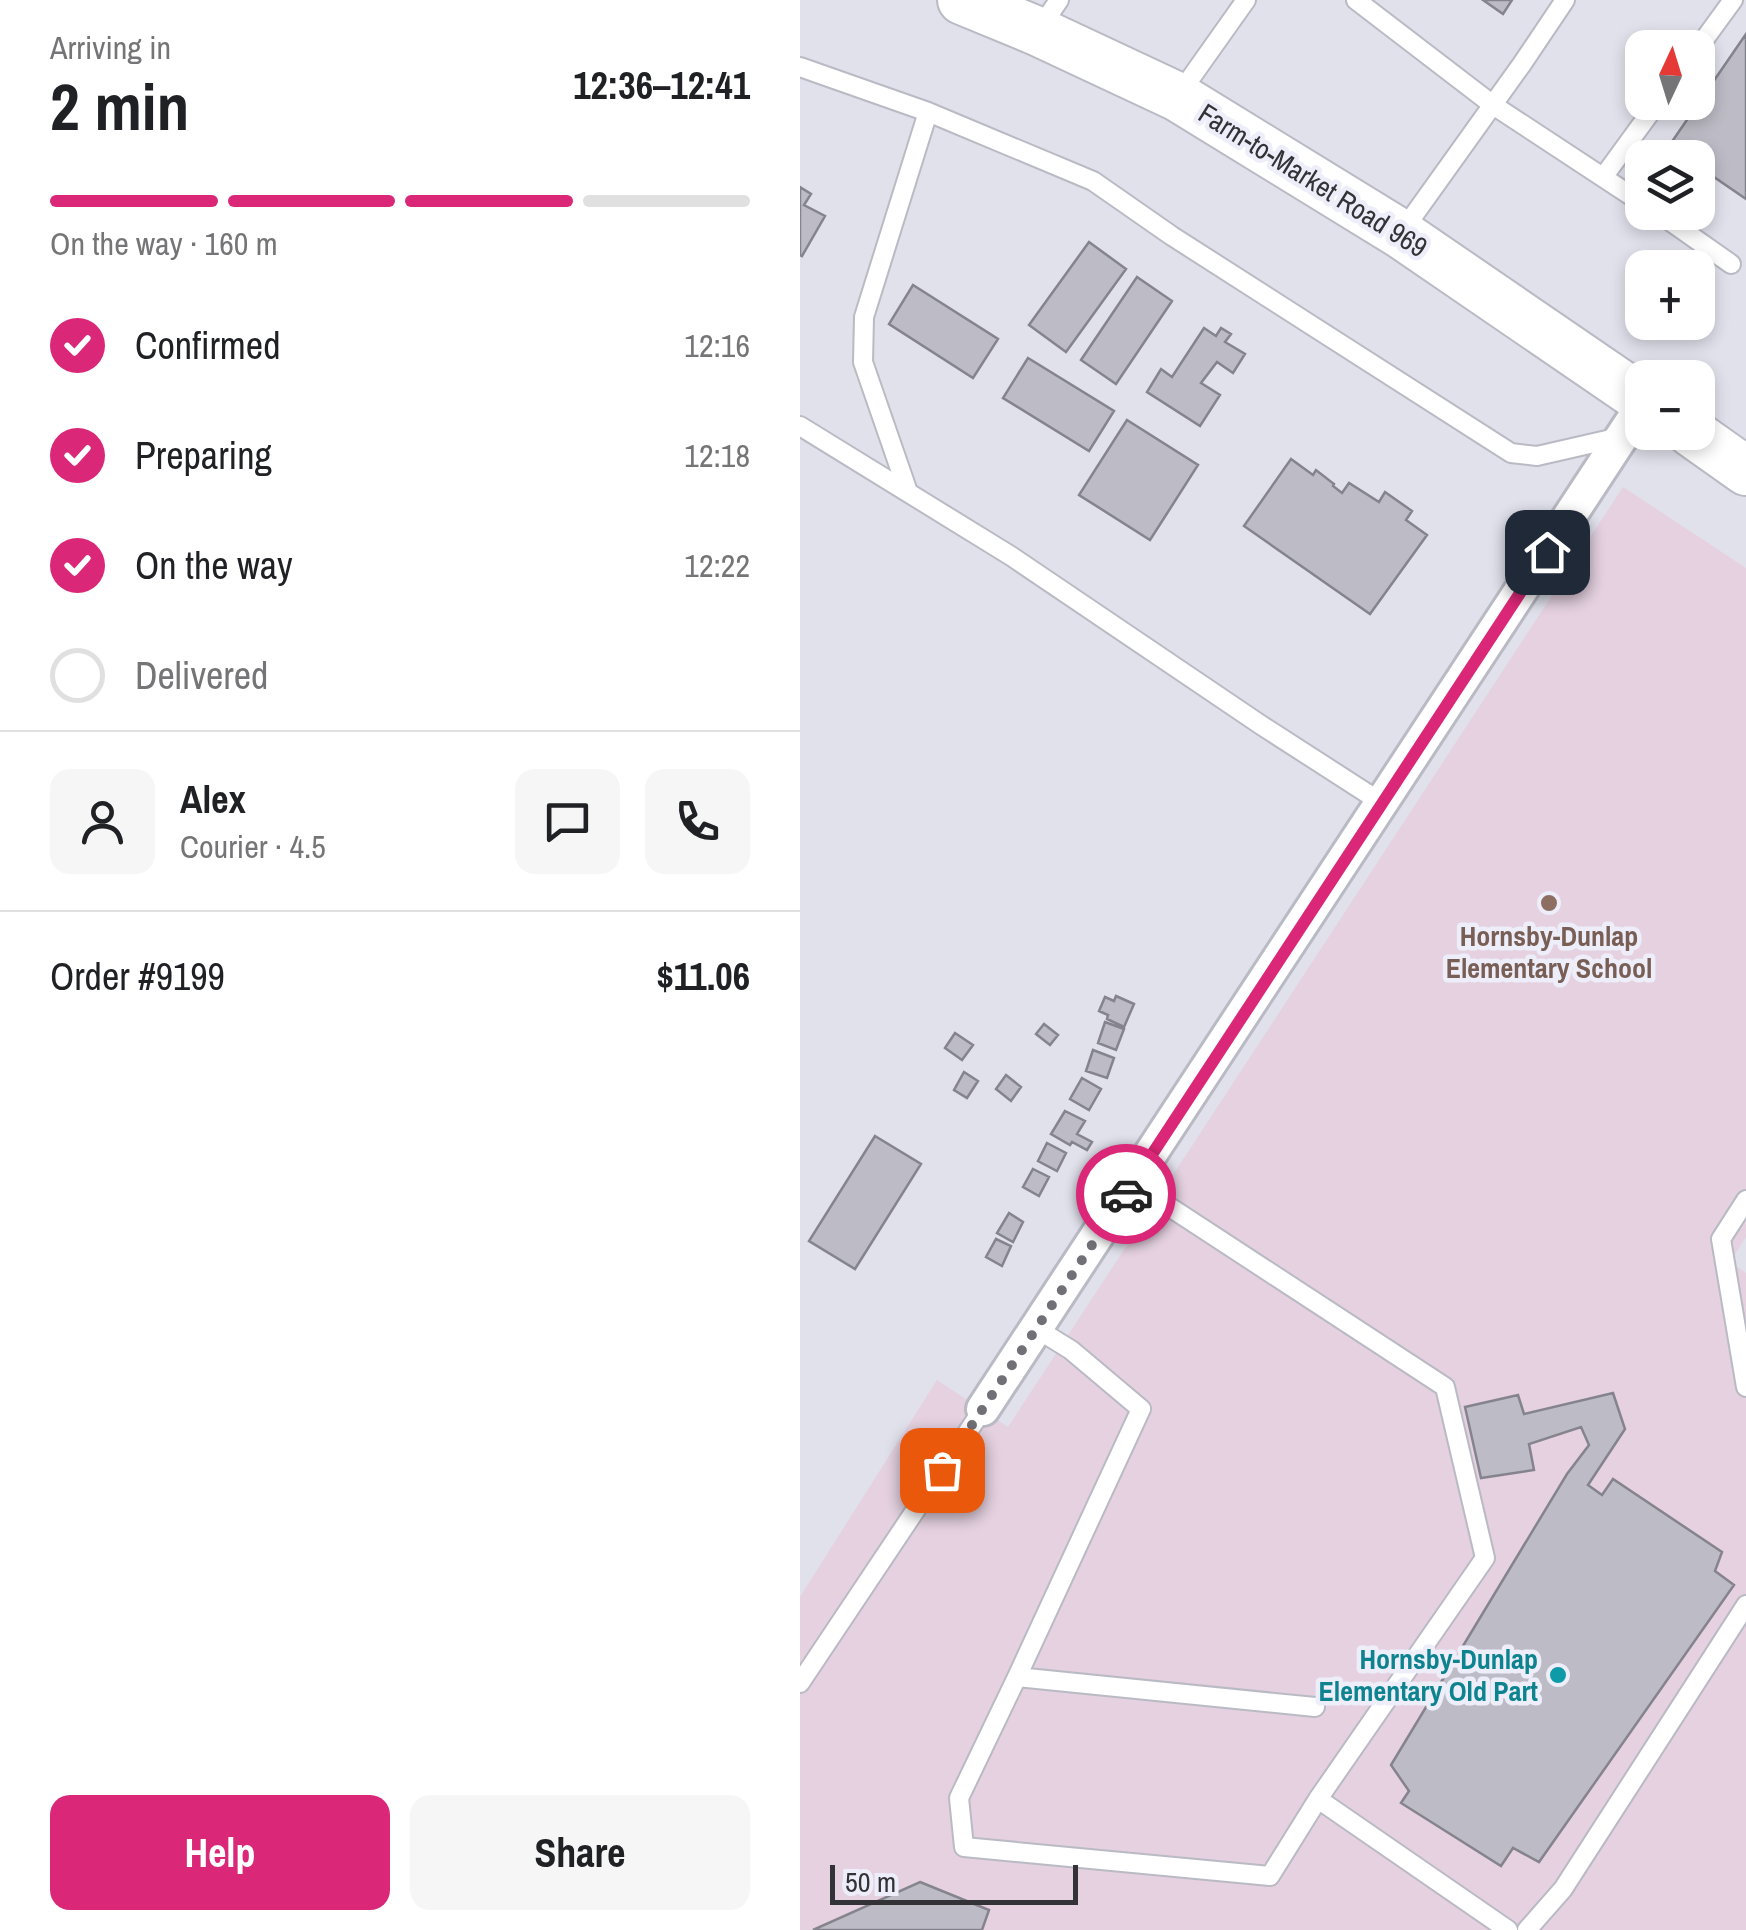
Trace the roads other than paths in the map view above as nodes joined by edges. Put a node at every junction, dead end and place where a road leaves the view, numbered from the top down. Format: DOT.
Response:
graph roads {
  1 [pos="962,0"];
  2 [pos="1246,0"];
  3 [pos="1356,0"];
  4 [pos="1565,0"];
  5 [pos="1733,0"];
  6 [pos="1048,16"];
  7 [pos="1711,30"];
  8 [pos="800,68"];
  9 [pos="1178,96"];
  10 [pos="1493,106"];
  11 [pos="928,112"];
  12 [pos="1645,120"];
  13 [pos="1604,176"];
  14 [pos="1625,191"];
  15 [pos="1683,230"];
  16 [pos="1401,234"];
  17 [pos="1731,264"];
  18 [pos="1625,406"];
  19 [pos="1625,419"];
  20 [pos="800,426"];
  21 [pos="1625,431"];
  22 [pos="1715,449"];
  23 [pos="1746,471"];
  24 [pos="908,492"];
  25 [pos="1382,803"];
  26 [pos="1132,1183"];
  27 [pos="1746,1200"];
  28 [pos="1037,1329"];
  29 [pos="1746,1388"];
  30 [pos="983,1409"];
  31 [pos="1746,1605"];
  32 [pos="1017,1677"];
  33 [pos="800,1683"];
  34 [pos="1315,1708"];
  35 [pos="1318,1798"];
  36 [pos="1508,1930"];
  37 [pos="1528,1930"];
  1 -- 6 [label="main road, Farm-to-Market Road 969"];
  2 -- 9 [label="lane"];
  3 -- 10 [label="lane"];
  4 -- 10 [label="lane"];
  5 -- 7 [label="lane"];
  6 -- 9 [label="main road, Farm-to-Market Road 969"];
  8 -- 11 [label="lane"];
  9 -- 16 [label="main road, Farm-to-Market Road 969"];
  10 -- 13 [label="lane"];
  10 -- 16 [label="lane"];
  11 -- 19 [label="lane"];
  11 -- 24 [label="lane"];
  12 -- 13 [label="lane"];
  13 -- 14 [label="lane"];
  15 -- 17 [label="lane"];
  16 -- 18 [label="main road, Farm-to-Market Road 969"];
  20 -- 24 [label="lane"];
  21 -- 25 [label="street"];
  22 -- 23 [label="main road"];
  24 -- 25 [label="lane"];
  25 -- 26 [label="street"];
  26 -- 28 [label="street"];
  26 -- 35 [label="lane"];
  27 -- 29 [label="lane"];
  28 -- 30 [label="street"];
  28 -- 32 [label="lane"];
  30 -- 33 [label="lane"];
  31 -- 37 [label="lane"];
  32 -- 34 [label="lane"];
  32 -- 35 [label="lane"];
  35 -- 36 [label="lane"];
}
